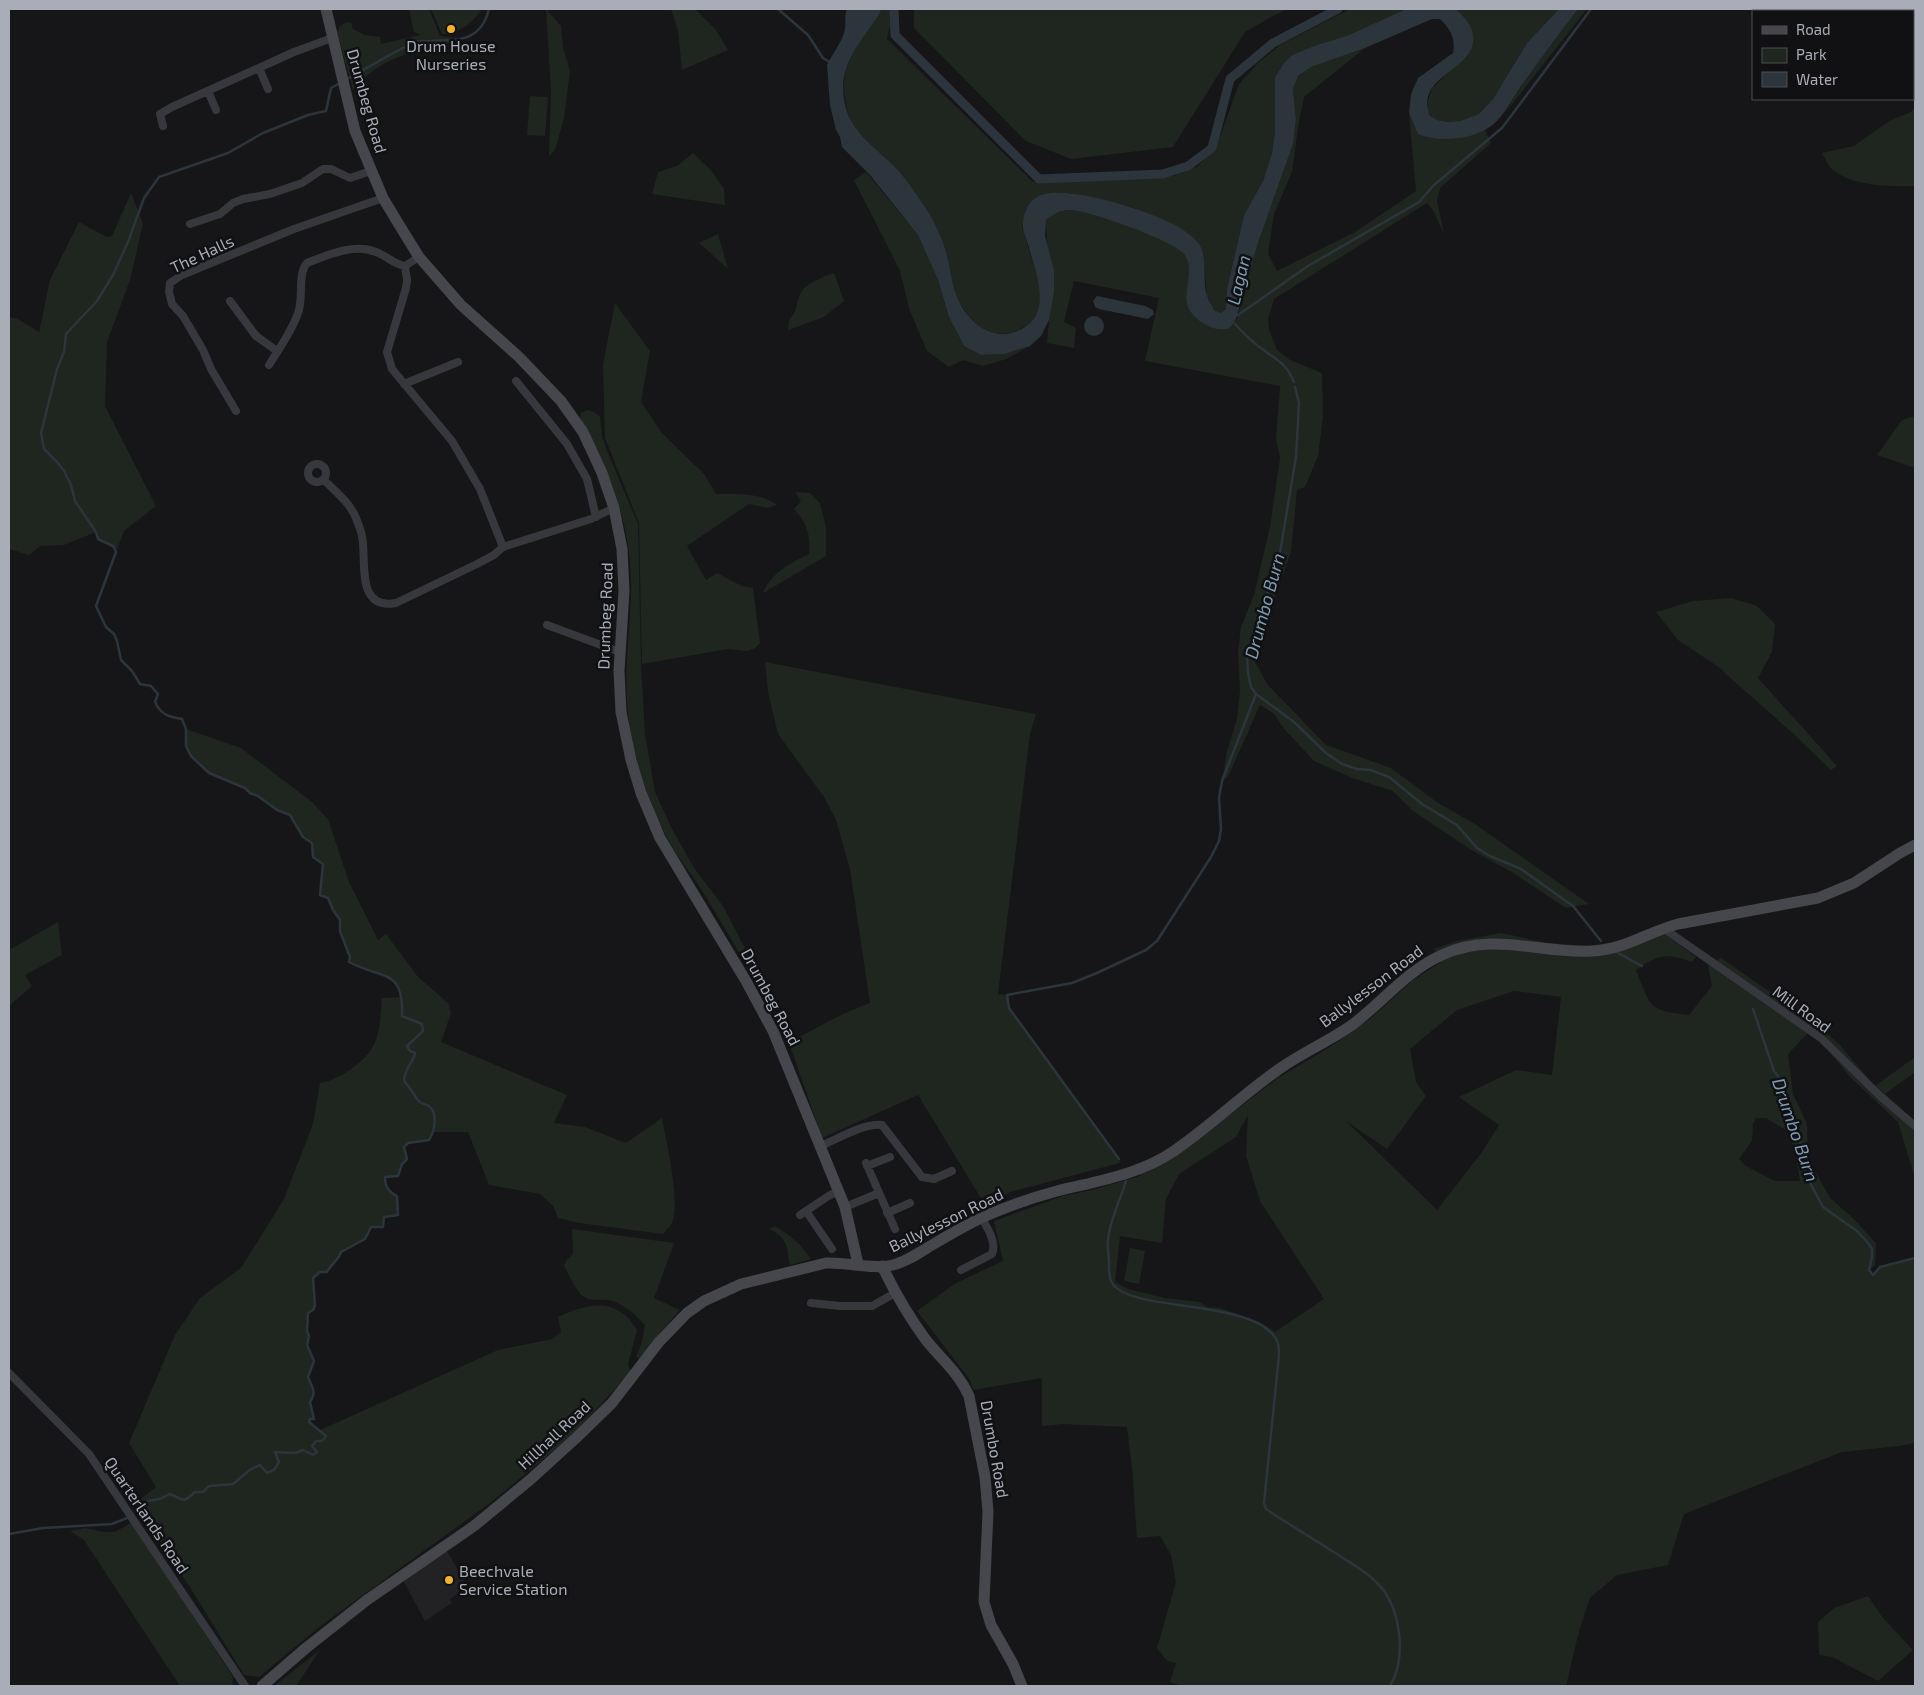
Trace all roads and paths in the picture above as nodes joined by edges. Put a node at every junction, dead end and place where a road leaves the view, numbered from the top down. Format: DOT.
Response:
graph roads {
  1 [pos="326,9"];
  2 [pos="332,38"];
  3 [pos="259,68"];
  4 [pos="268,89"];
  5 [pos="208,91"];
  6 [pos="216,110"];
  7 [pos="163,126"];
  8 [pos="371,171"];
  9 [pos="383,198"];
  10 [pos="190,224"];
  11 [pos="419,257"];
  12 [pos="405,266"];
  13 [pos="230,300"];
  14 [pos="277,351"];
  15 [pos="458,362"];
  16 [pos="269,365"];
  17 [pos="516,381"];
  18 [pos="404,384"];
  19 [pos="236,411"];
  20 [pos="324,480"];
  21 [pos="614,508"];
  22 [pos="596,517"];
  23 [pos="503,547"];
  24 [pos="547,625"];
  25 [pos="620,652"];
  26 [pos="1915,845"];
  27 [pos="1663,928"];
  28 [pos="1915,1126"];
  29 [pos="821,1146"];
  30 [pos="890,1157"];
  31 [pos="952,1171"];
  32 [pos="839,1191"];
  33 [pos="879,1192"];
  34 [pos="910,1202"];
  35 [pos="845,1207"];
  36 [pos="888,1213"];
  37 [pos="982,1218"];
  38 [pos="895,1229"];
  39 [pos="832,1249"];
  40 [pos="858,1264"];
  41 [pos="882,1266"];
  42 [pos="961,1270"];
  43 [pos="895,1294"];
  44 [pos="811,1303"];
  45 [pos="9,1373"];
  46 [pos="245,1686"];
  47 [pos="262,1686"];
  48 [pos="1022,1686"];
  1 -- 2 [label="main road, Drumbeg Road"];
  2 -- 3 [label="street"];
  2 -- 8 [label="main road, Drumbeg Road"];
  3 -- 4 [label="street"];
  3 -- 5 [label="street"];
  5 -- 6 [label="street"];
  5 -- 7 [label="street"];
  8 -- 9 [label="main road, Drumbeg Road"];
  8 -- 10 [label="street"];
  9 -- 11 [label="main road, Drumbeg Road"];
  9 -- 19 [label="street, The Halls"];
  11 -- 12 [label="street"];
  11 -- 21 [label="main road, Drumbeg Road"];
  12 -- 14 [label="street"];
  12 -- 18 [label="street"];
  13 -- 14 [label="street"];
  14 -- 16 [label="street"];
  15 -- 18 [label="street"];
  17 -- 22 [label="street"];
  18 -- 23 [label="street"];
  20 -- 23 [label="street"];
  21 -- 22 [label="street"];
  21 -- 25 [label="main road, Drumbeg Road"];
  22 -- 23 [label="street"];
  24 -- 25 [label="street"];
  25 -- 29 [label="main road, Drumbeg Road"];
  26 -- 27 [label="main road, Ballylesson Road"];
  27 -- 28 [label="street, Mill Road"];
  27 -- 37 [label="main road, Ballylesson Road"];
  29 -- 31 [label="street"];
  29 -- 32 [label="main road, Drumbeg Road"];
  30 -- 33 [label="street"];
  32 -- 35 [label="main road, Drumbeg Road"];
  32 -- 39 [label="street"];
  33 -- 35 [label="street"];
  33 -- 36 [label="street"];
  34 -- 36 [label="street"];
  35 -- 40 [label="main road, Drumbeg Road"];
  36 -- 38 [label="street"];
  37 -- 41 [label="main road, Ballylesson Road"];
  37 -- 42 [label="street"];
  40 -- 41 [label="main road, Hillhall Road"];
  40 -- 47 [label="main road, Hillhall Road"];
  41 -- 43 [label="main road, Drumbo Road"];
  43 -- 44 [label="street"];
  43 -- 48 [label="main road, Drumbo Road"];
  45 -- 46 [label="street, Quarterlands Road"];
}
